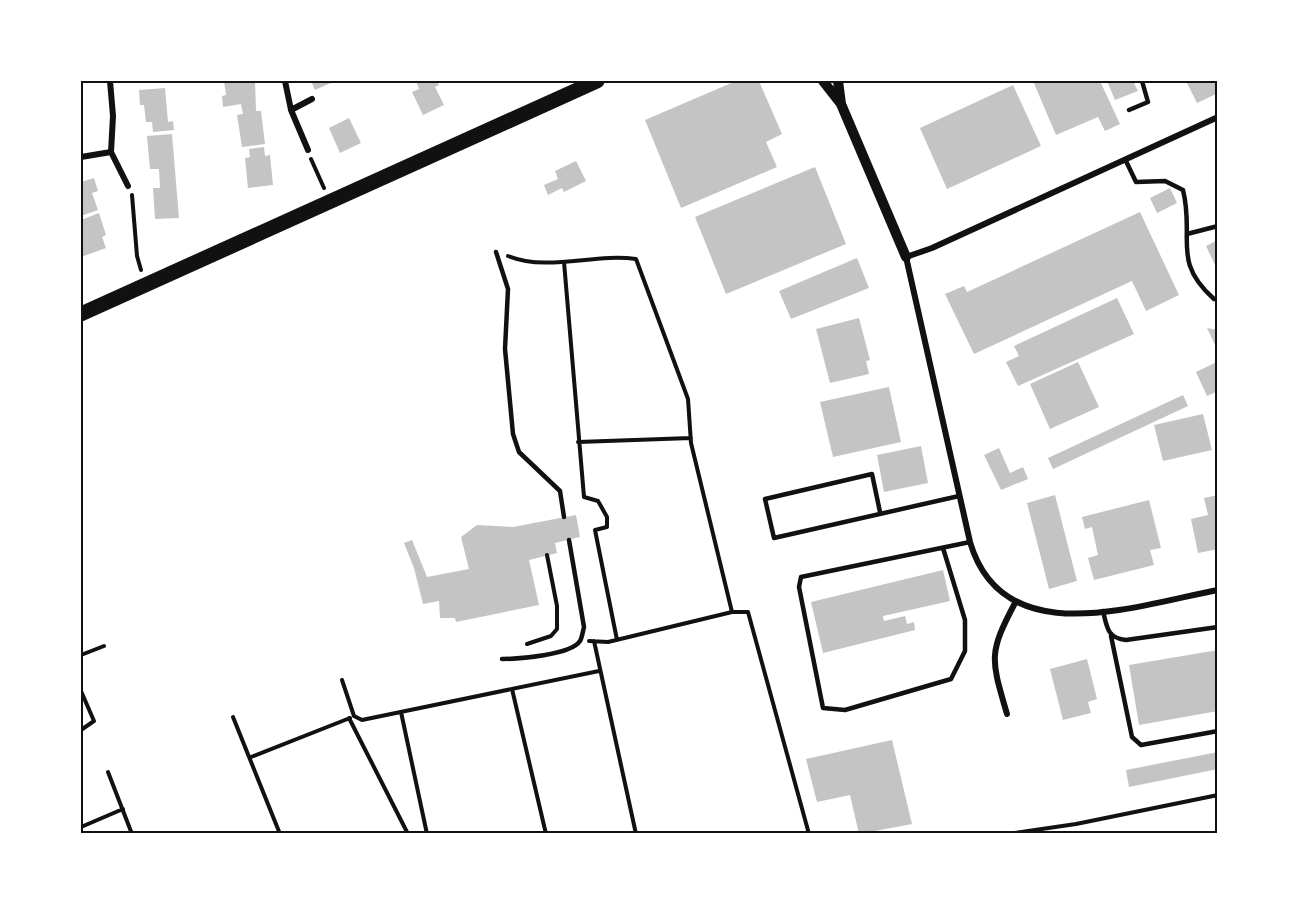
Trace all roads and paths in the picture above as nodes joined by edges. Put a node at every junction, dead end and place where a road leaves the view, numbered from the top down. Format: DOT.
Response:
graph roads {
  1 [pos="110,81"];
  2 [pos="285,81"];
  3 [pos="597,81"];
  4 [pos="823,81"];
  5 [pos="838,81"];
  6 [pos="1142,81"];
  7 [pos="312,99"];
  8 [pos="841,104"];
  9 [pos="291,110"];
  10 [pos="1129,110"];
  11 [pos="1218,117"];
  12 [pos="308,150"];
  13 [pos="111,152"];
  14 [pos="81,157"];
  15 [pos="1125,159"];
  16 [pos="128,186"];
  17 [pos="331,202"];
  18 [pos="1218,226"];
  19 [pos="1187,234"];
  20 [pos="496,252"];
  21 [pos="906,257"];
  22 [pos="564,262"];
  23 [pos="145,286"];
  24 [pos="1218,299"];
  25 [pos="81,314"];
  26 [pos="691,438"];
  27 [pos="578,442"];
  28 [pos="959,496"];
  29 [pos="880,512"];
  30 [pos="564,517"];
  31 [pos="569,540"];
  32 [pos="970,542"];
  33 [pos="943,548"];
  34 [pos="547,555"];
  35 [pos="1218,590"];
  36 [pos="1015,603"];
  37 [pos="1103,611"];
  38 [pos="732,612"];
  39 [pos="1218,627"];
  40 [pos="1111,636"];
  41 [pos="581,640"];
  42 [pos="617,640"];
  43 [pos="593,641"];
  44 [pos="104,646"];
  45 [pos="518,646"];
  46 [pos="81,655"];
  47 [pos="502,659"];
  48 [pos="599,671"];
  49 [pos="342,680"];
  50 [pos="512,689"];
  51 [pos="81,691"];
  52 [pos="401,712"];
  53 [pos="1006,714"];
  54 [pos="232,717"];
  55 [pos="351,717"];
  56 [pos="81,730"];
  57 [pos="1218,731"];
  58 [pos="250,757"];
  59 [pos="108,772"];
  60 [pos="1218,795"];
  61 [pos="123,809"];
  62 [pos="81,827"];
  63 [pos="132,834"];
  64 [pos="280,834"];
  65 [pos="408,834"];
  66 [pos="427,834"];
  67 [pos="546,834"];
  68 [pos="636,834"];
  69 [pos="809,834"];
  70 [pos="1008,834"];
  1 -- 13 [label="street"];
  2 -- 9 [label="street"];
  3 -- 17 [label="main road"];
  4 -- 8 [label="street"];
  5 -- 8 [label="street"];
  6 -- 10 [label="lane"];
  7 -- 9 [label="street"];
  8 -- 21 [label="street"];
  9 -- 12 [label="street"];
  11 -- 15 [label="street"];
  12 -- 17 [label="path"];
  13 -- 14 [label="street"];
  13 -- 16 [label="street"];
  15 -- 19 [label="lane"];
  15 -- 21 [label="street"];
  16 -- 23 [label="path"];
  17 -- 23 [label="main road"];
  18 -- 19 [label="lane"];
  19 -- 24 [label="lane"];
  20 -- 22 [label="path"];
  20 -- 30 [label="lane"];
  21 -- 28 [label="street"];
  22 -- 26 [label="path"];
  22 -- 27 [label="path"];
  23 -- 25 [label="main road"];
  26 -- 27 [label="path"];
  26 -- 38 [label="path"];
  27 -- 42 [label="path"];
  28 -- 29 [label="lane"];
  28 -- 32 [label="street"];
  29 -- 29 [label="lane"];
  31 -- 41 [label="lane"];
  32 -- 33 [label="lane"];
  32 -- 36 [label="street"];
  33 -- 33 [label="lane"];
  34 -- 45 [label="path"];
  35 -- 37 [label="street"];
  36 -- 37 [label="street"];
  36 -- 53 [label="street"];
  37 -- 40 [label="lane"];
  38 -- 42 [label="path"];
  38 -- 69 [label="path"];
  39 -- 40 [label="lane"];
  40 -- 57 [label="lane"];
  41 -- 43 [label="path"];
  41 -- 47 [label="lane"];
  42 -- 43 [label="path"];
  43 -- 48 [label="path"];
  44 -- 46 [label="path"];
  48 -- 50 [label="path"];
  48 -- 68 [label="path"];
  49 -- 55 [label="path"];
  50 -- 52 [label="path"];
  50 -- 67 [label="path"];
  51 -- 56 [label="path"];
  52 -- 55 [label="path"];
  52 -- 66 [label="path"];
  54 -- 58 [label="path"];
  55 -- 58 [label="path"];
  55 -- 65 [label="path"];
  58 -- 64 [label="path"];
  59 -- 61 [label="path"];
  60 -- 70 [label="path"];
  61 -- 62 [label="path"];
  61 -- 63 [label="path"];
}
